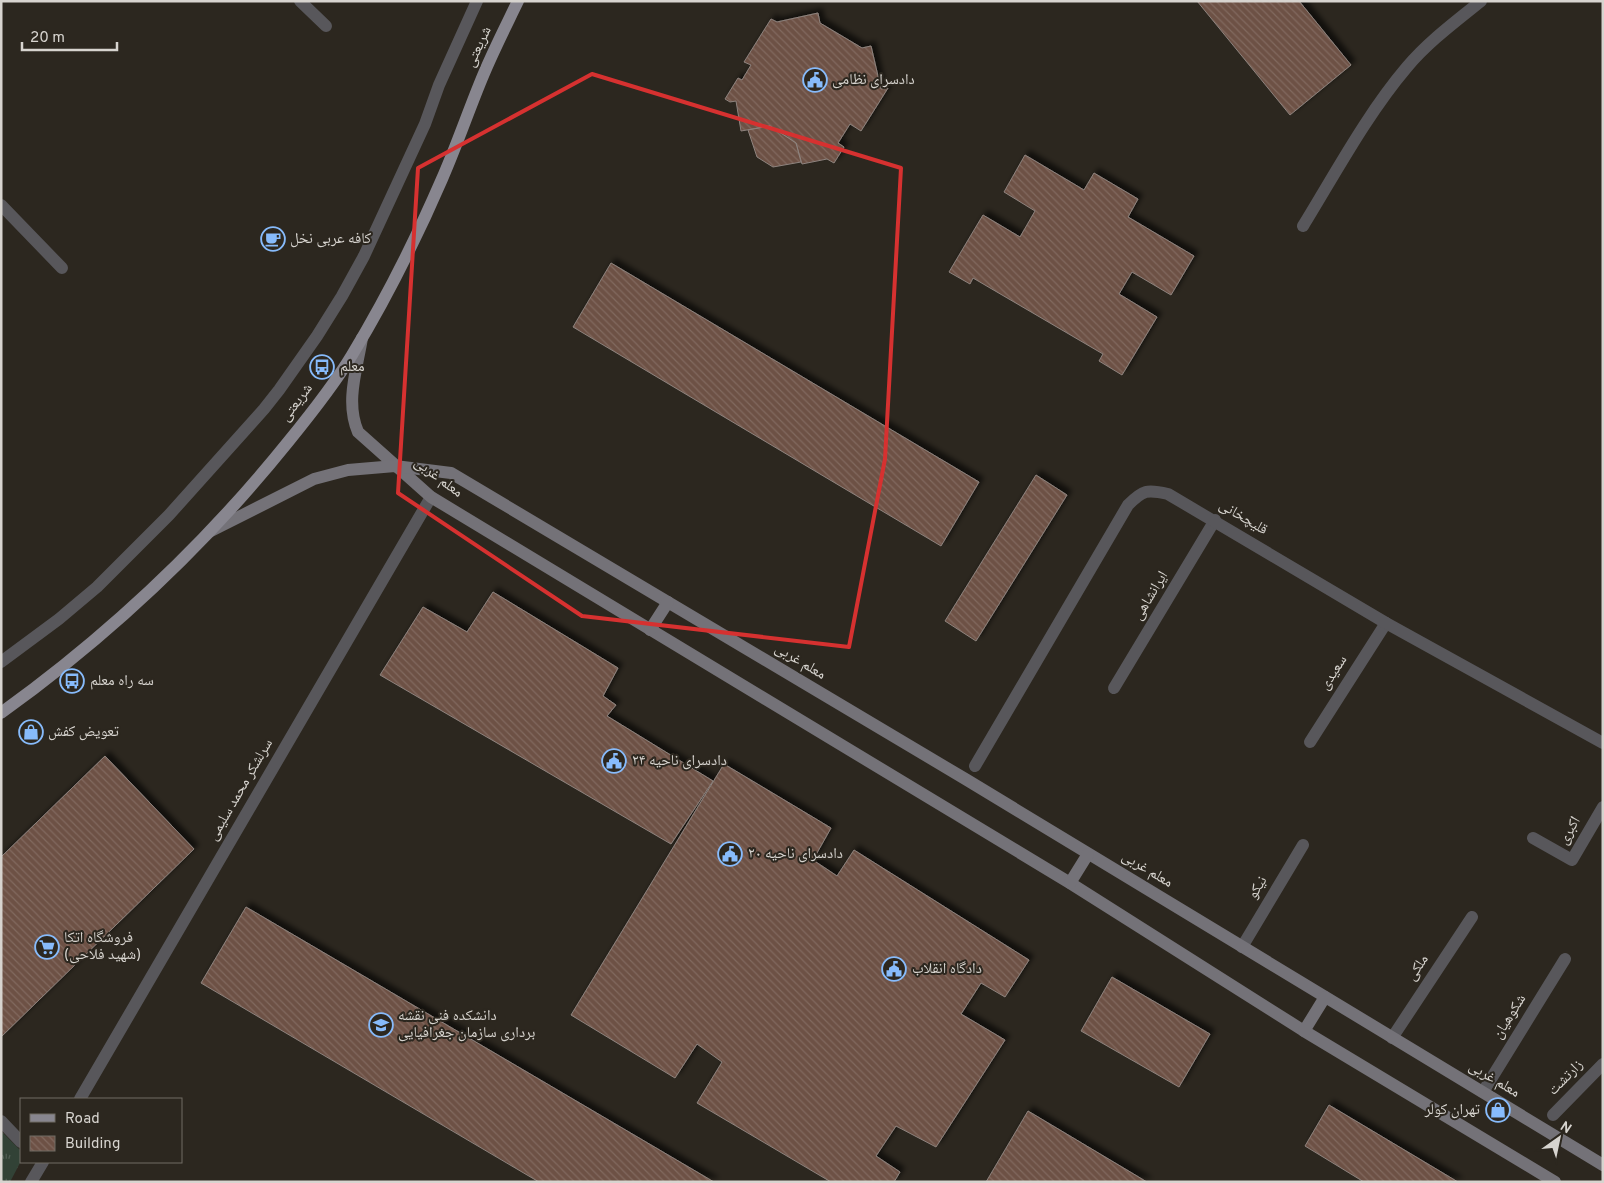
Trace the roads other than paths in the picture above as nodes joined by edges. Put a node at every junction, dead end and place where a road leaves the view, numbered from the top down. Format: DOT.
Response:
graph roads {
  1 [pos="300,1"];
  2 [pos="477,1"];
  3 [pos="518,1"];
  4 [pos="1481,1"];
  5 [pos="326,26"];
  6 [pos="1,205"];
  7 [pos="1302,226"];
  8 [pos="62,268"];
  9 [pos="362,338"];
  10 [pos="395,466"];
  11 [pos="431,497"];
  12 [pos="1215,520"];
  13 [pos="211,531"];
  14 [pos="668,602"];
  15 [pos="1386,622"];
  16 [pos="650,630"];
  17 [pos="1,662"];
  18 [pos="1114,688"];
  19 [pos="1,713"];
  20 [pos="1310,742"];
  21 [pos="1603,743"];
  22 [pos="975,766"];
  23 [pos="1603,807"];
  24 [pos="1534,838"];
  25 [pos="1303,845"];
  26 [pos="1088,854"];
  27 [pos="1070,883"];
  28 [pos="1472,917"];
  29 [pos="1242,947"];
  30 [pos="1565,959"];
  31 [pos="1325,997"];
  32 [pos="1304,1031"];
  33 [pos="1392,1038"];
  34 [pos="1603,1064"];
  35 [pos="1483,1092"];
  36 [pos="81,1098"];
  37 [pos="1553,1115"];
  38 [pos="1,1120"];
  39 [pos="20,1141"];
  40 [pos="41,1163"];
  41 [pos="1603,1165"];
  42 [pos="31,1182"];
  43 [pos="1555,1182"];
  1 -- 5 [label="street"];
  2 -- 17 [label="street"];
  3 -- 9 [label="main road, شریعتی"];
  4 -- 7 [label="street"];
  6 -- 8 [label="street"];
  9 -- 10 [label="main road"];
  9 -- 13 [label="main road, شریعتی"];
  10 -- 11 [label="main road, معلم غربی"];
  10 -- 13 [label="main road"];
  10 -- 14 [label="main road, معلم غربی"];
  11 -- 16 [label="main road, معلم غربی"];
  11 -- 36 [label="street, سرلشکر محمد سلیمی"];
  12 -- 15 [label="street, قلیچخانی"];
  12 -- 18 [label="street, ایرانشاهی"];
  12 -- 22 [label="street, قلیچخانی"];
  13 -- 19 [label="main road, شریعتی"];
  14 -- 16 [label="main road"];
  14 -- 26 [label="main road, معلم غربی"];
  15 -- 20 [label="street, سعیدی"];
  15 -- 21 [label="street, قلیچخانی"];
  16 -- 27 [label="main road, معلم غربی"];
  23 -- 24 [label="street, اکبری"];
  25 -- 29 [label="street, نیکو"];
  26 -- 27 [label="main road"];
  26 -- 29 [label="main road, معلم غربی"];
  27 -- 32 [label="main road, معلم غربی"];
  28 -- 33 [label="street, ملکی"];
  29 -- 31 [label="main road, معلم غربی"];
  30 -- 35 [label="street, شکوهیان"];
  31 -- 32 [label="main road"];
  31 -- 33 [label="main road, معلم غربی"];
  32 -- 43 [label="main road, معلم غربی"];
  33 -- 35 [label="main road, معلم غربی"];
  34 -- 37 [label="street, زارتشت"];
  35 -- 41 [label="main road, معلم غربی"];
  38 -- 39 [label="street"];
  40 -- 42 [label="street"];
}
